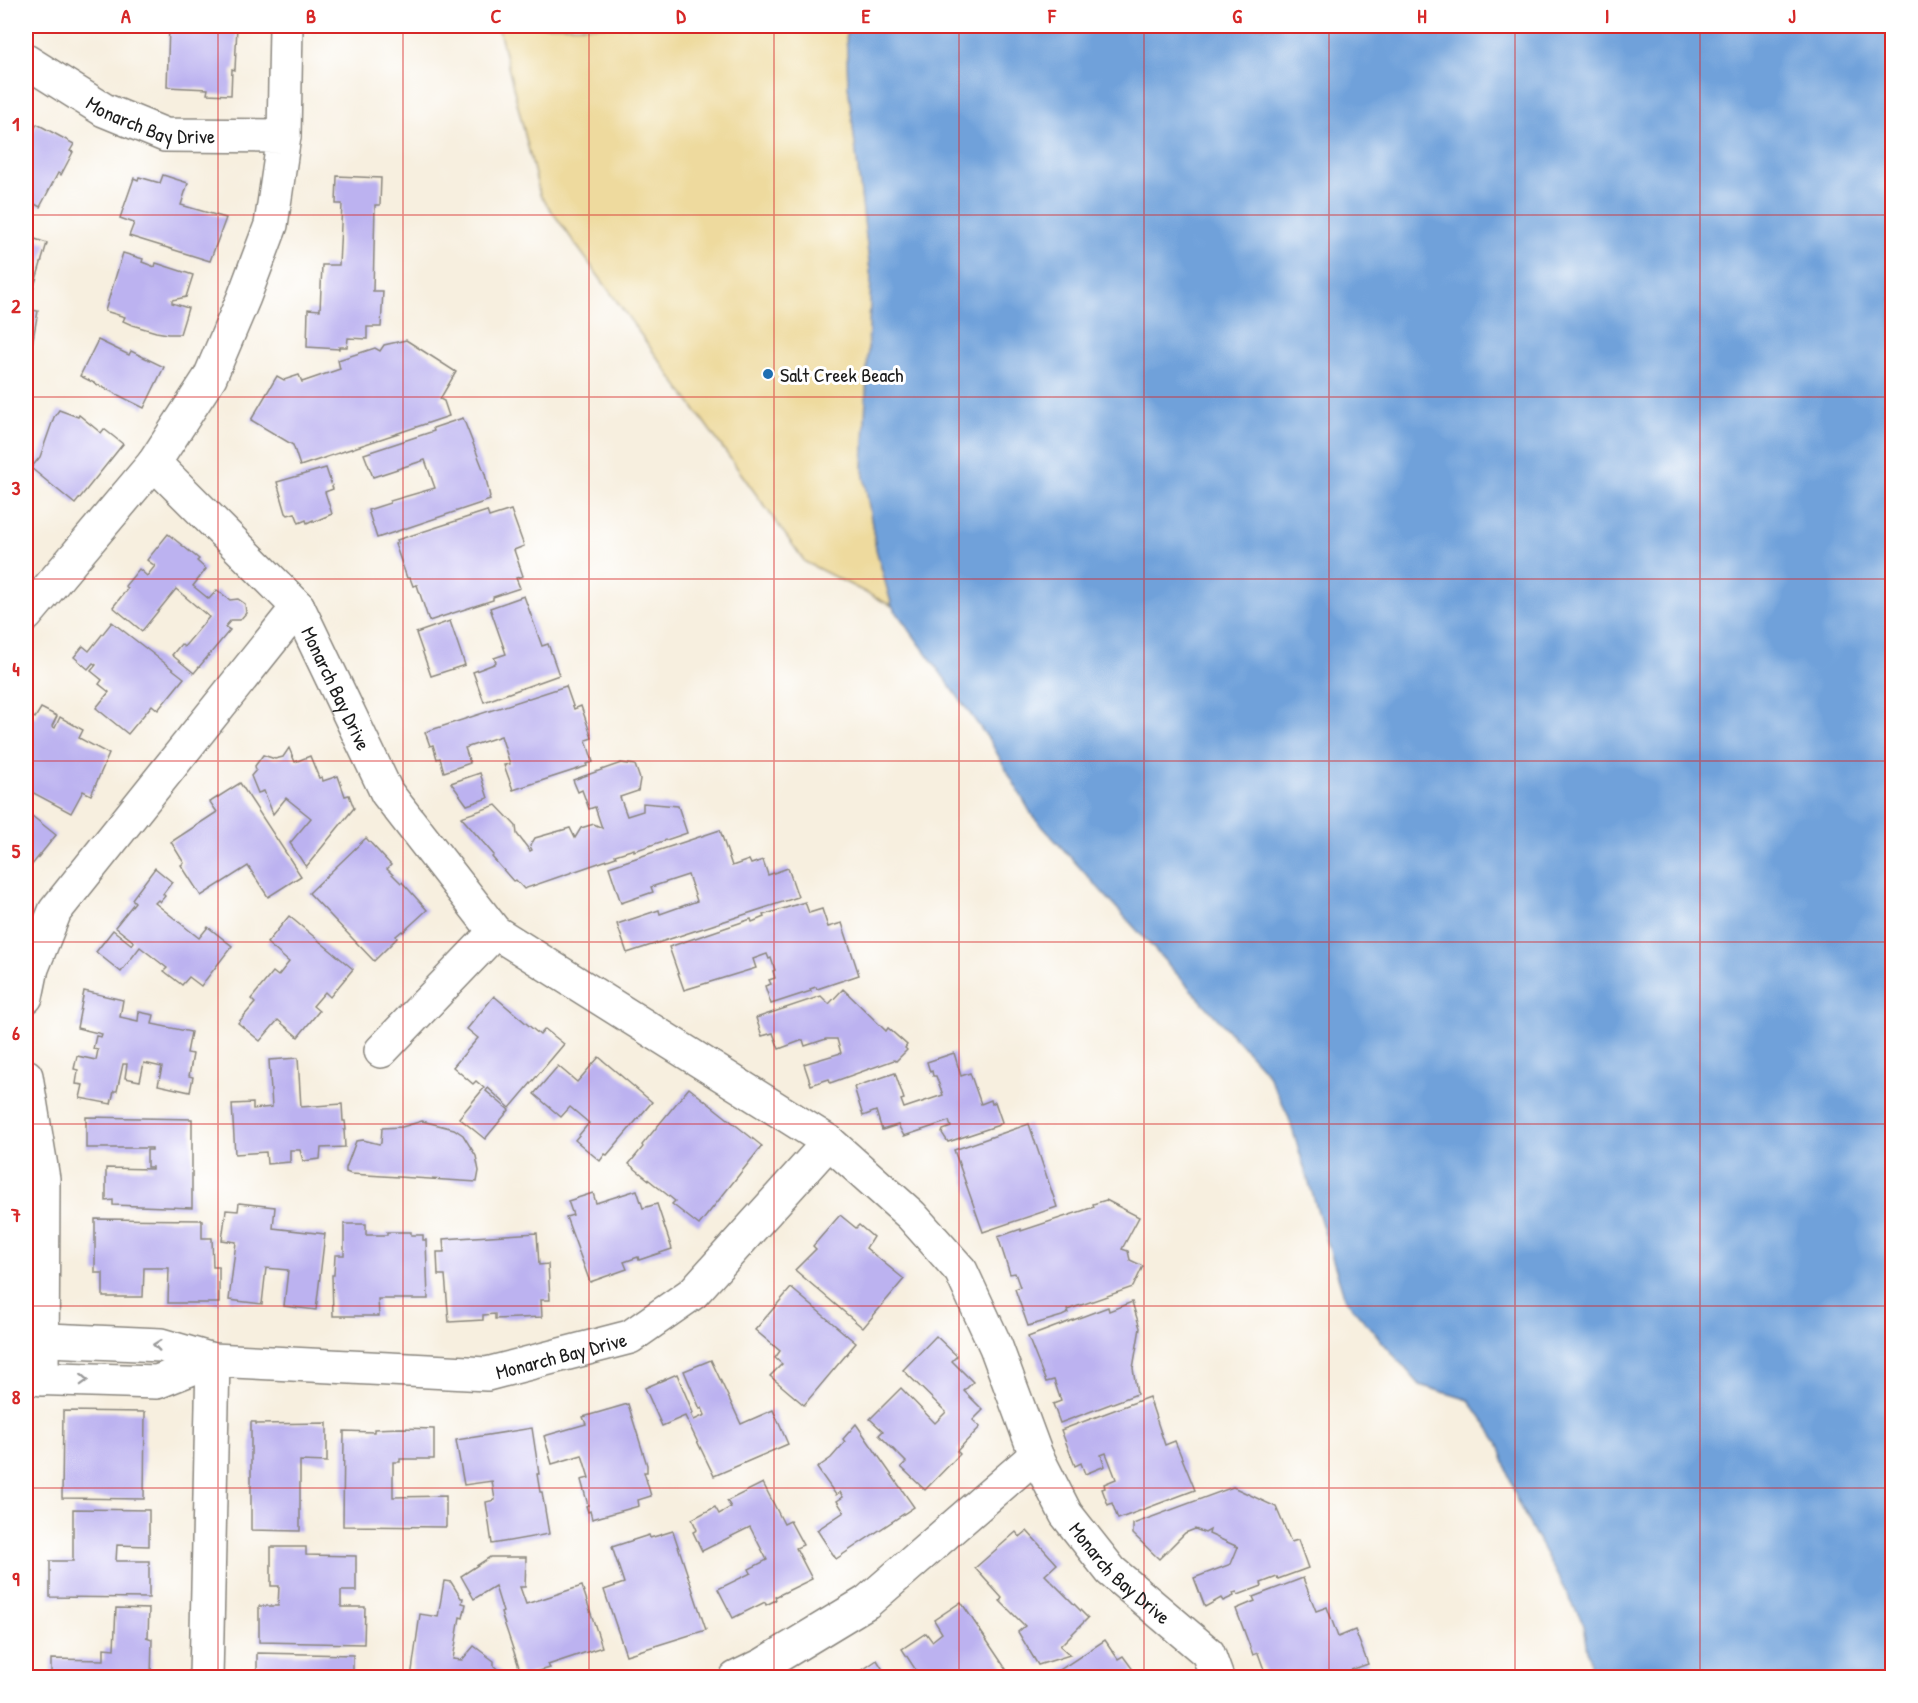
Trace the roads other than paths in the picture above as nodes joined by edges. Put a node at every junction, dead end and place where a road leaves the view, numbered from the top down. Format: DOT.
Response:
graph roads {
  1 [pos="286,26"];
  2 [pos="27,65"];
  3 [pos="284,136"];
  4 [pos="154,463"];
  5 [pos="298,607"];
  6 [pos="26,615"];
  7 [pos="495,932"];
  8 [pos="26,997"];
  9 [pos="381,1051"];
  10 [pos="26,1076"];
  11 [pos="829,1142"];
  12 [pos="34,1339"];
  13 [pos="213,1360"];
  14 [pos="34,1378"];
  15 [pos="1036,1455"];
  16 [pos="206,1677"];
  17 [pos="736,1677"];
  18 [pos="1217,1677"];
  1 -- 3 [label="street"];
  2 -- 3 [label="street, Monarch Bay Drive"];
  3 -- 4 [label="street"];
  4 -- 5 [label="street, Monarch Bay Drive"];
  4 -- 6 [label="street"];
  5 -- 7 [label="street, Monarch Bay Drive"];
  5 -- 8 [label="street"];
  7 -- 9 [label="street"];
  7 -- 11 [label="street, Monarch Bay Drive"];
  10 -- 12 [label="street"];
  11 -- 13 [label="street, Monarch Bay Drive"];
  11 -- 15 [label="street, Monarch Bay Drive"];
  13 -- 12 [label="street, Monarch Bay Drive, one-way"];
  12 -- 14 [label="street"];
  14 -- 13 [label="street, Monarch Bay Drive, one-way"];
  13 -- 16 [label="street"];
  15 -- 17 [label="street"];
  15 -- 18 [label="street, Monarch Bay Drive"];
}
